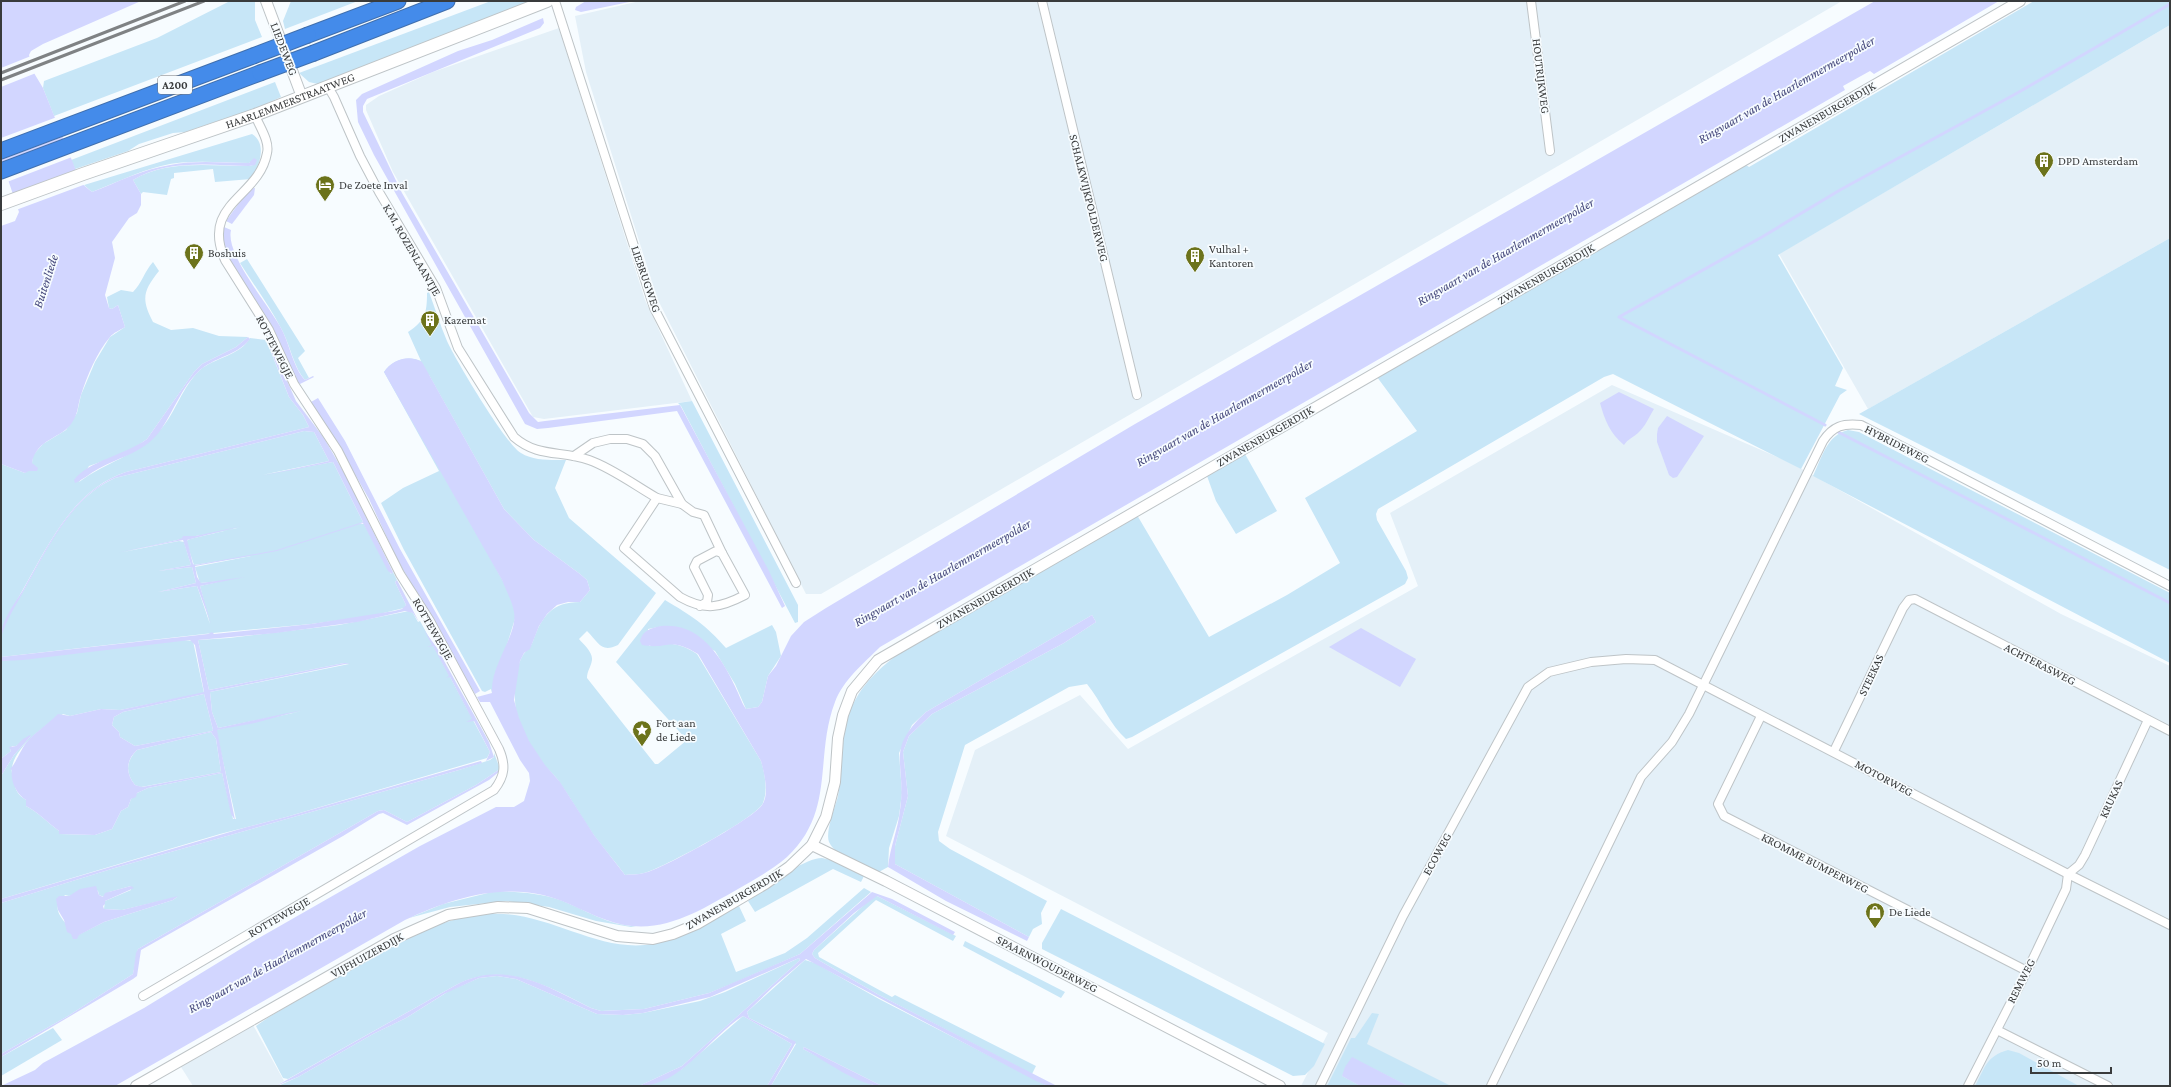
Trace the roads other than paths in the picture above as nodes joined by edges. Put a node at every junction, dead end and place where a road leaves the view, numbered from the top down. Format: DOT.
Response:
graph roads {
  1 [pos="266,1"];
  2 [pos="398,1"];
  3 [pos="447,1"];
  4 [pos="547,1"];
  5 [pos="555,1"];
  6 [pos="1042,1"];
  7 [pos="1531,1"];
  8 [pos="2020,1"];
  9 [pos="328,87"];
  10 [pos="302,97"];
  11 [pos="255,115"];
  12 [pos="1,151"];
  13 [pos="1550,151"];
  14 [pos="1,171"];
  15 [pos="6,203"];
  16 [pos="1137,395"];
  17 [pos="574,456"];
  18 [pos="657,498"];
  19 [pos="682,504"];
  20 [pos="722,553"];
  21 [pos="796,583"];
  22 [pos="2170,586"];
  23 [pos="1908,600"];
  24 [pos="700,606"];
  25 [pos="1591,662"];
  26 [pos="1705,684"];
  27 [pos="1761,716"];
  28 [pos="2148,720"];
  29 [pos="2170,731"];
  30 [pos="1834,751"];
  31 [pos="812,845"];
  32 [pos="2068,874"];
  33 [pos="2170,925"];
  34 [pos="617,936"];
  35 [pos="2027,971"];
  36 [pos="143,996"];
  37 [pos="1997,1030"];
  38 [pos="136,1086"];
  39 [pos="1280,1086"];
  40 [pos="1320,1086"];
  41 [pos="1491,1086"];
  42 [pos="1968,1086"];
  43 [pos="2108,1086"];
  1 -- 10 [label="street, LIEDEWEG"];
  2 -- 12 [label="highway, A200, bridge"];
  3 -- 14 [label="highway, A200, bridge"];
  4 -- 9 [label="main road, HAARLEMMERSTRAATWEG"];
  5 -- 21 [label="street, LIEBRUGWEG"];
  6 -- 16 [label="street, SCHALKWIJKPOLDERWEG"];
  7 -- 13 [label="street, HOUTRIJKWEG"];
  8 -- 31 [label="street, ZWANENBURGERDIJK"];
  9 -- 10 [label="main road, HAARLEMMERSTRAATWEG"];
  9 -- 17 [label="street, K.M. ROZENLAANTJE"];
  10 -- 11 [label="main road, HAARLEMMERSTRAATWEG"];
  11 -- 15 [label="main road, HAARLEMMERSTRAATWEG"];
  11 -- 36 [label="street, ROTTEWEGJE"];
  17 -- 18 [label="street, K.M. ROZENLAANTJE"];
  17 -- 19 [label="street"];
  18 -- 19 [label="street, K.M. ROZENLAANTJE"];
  18 -- 24 [label="street, K.M. ROZENLAANTJE"];
  19 -- 20 [label="street, K.M. ROZENLAANTJE"];
  20 -- 24 [label="street"];
  20 -- 24 [label="street, K.M. ROZENLAANTJE"];
  22 -- 26 [label="street, HYBRIDEWEG"];
  23 -- 28 [label="street, ACHTERASWEG"];
  23 -- 30 [label="street, STEEKAS"];
  25 -- 26 [label="street, MOTORWEG"];
  25 -- 40 [label="street, ECOWEG"];
  26 -- 27 [label="street, MOTORWEG"];
  26 -- 41 [label="street, HYBRIDEWEG"];
  27 -- 30 [label="street, MOTORWEG"];
  27 -- 35 [label="street, KROMME BUMPERWEG"];
  28 -- 29 [label="street, ACHTERASWEG"];
  28 -- 32 [label="street, KRUKAS"];
  30 -- 32 [label="street, MOTORWEG"];
  31 -- 34 [label="street, ZWANENBURGERDIJK"];
  31 -- 39 [label="street, SPAARNWOUDERWEG"];
  32 -- 33 [label="street, MOTORWEG"];
  32 -- 35 [label="street, REMWEG"];
  34 -- 38 [label="street, VIJFHUIZERDIJK"];
  35 -- 37 [label="street, REMWEG"];
  37 -- 42 [label="street, REMWEG"];
  37 -- 43 [label="street"];
}
